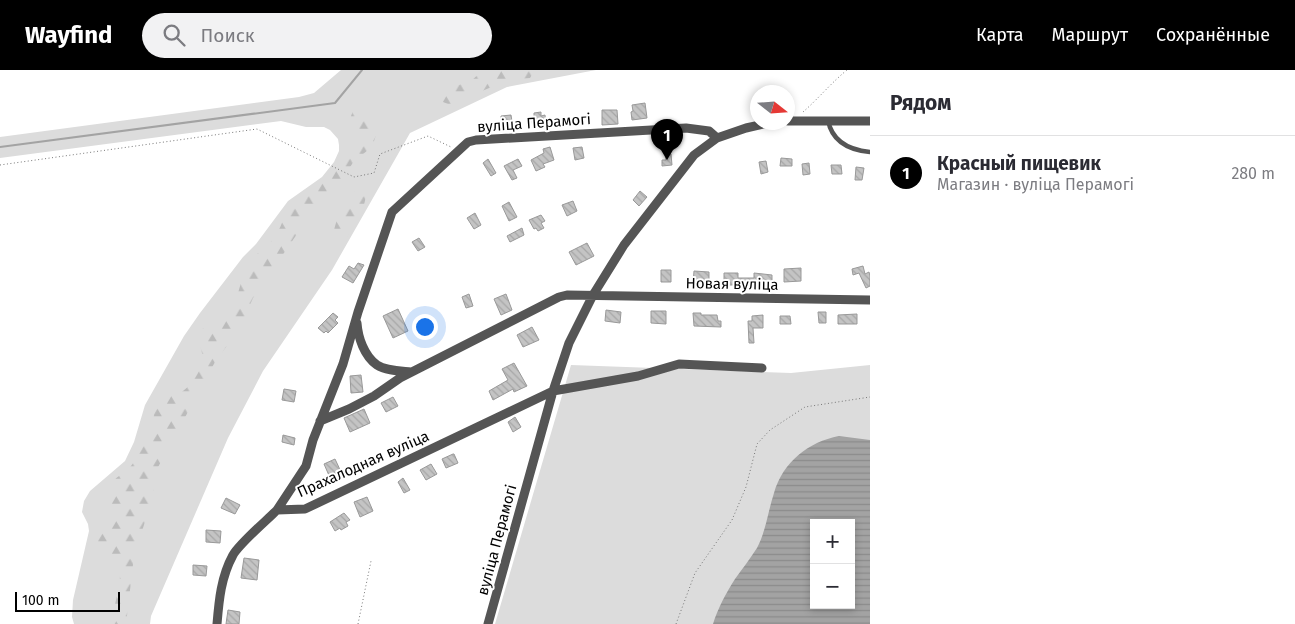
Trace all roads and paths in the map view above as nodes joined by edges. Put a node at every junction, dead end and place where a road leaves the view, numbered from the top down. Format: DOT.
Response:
graph roads {
  1 [pos="847,70"];
  2 [pos="795,117"];
  3 [pos="828,120"];
  4 [pos="870,120"];
  5 [pos="795,121"];
  6 [pos="750,127"];
  7 [pos="717,138"];
  8 [pos="458,151"];
  9 [pos="870,152"];
  10 [pos="0,165"];
  11 [pos="593,294"];
  12 [pos="870,300"];
  13 [pos="358,312"];
  14 [pos="762,368"];
  15 [pos="411,372"];
  16 [pos="552,391"];
  17 [pos="870,397"];
  18 [pos="320,421"];
  19 [pos="277,510"];
  20 [pos="371,561"];
  21 [pos="217,624"];
  22 [pos="358,624"];
  23 [pos="488,624"];
  24 [pos="676,624"];
  1 -- 2 [label="path"];
  3 -- 4 [label="street"];
  3 -- 5 [label="street"];
  3 -- 9 [label="lane"];
  6 -- 7 [label="street, вуліца Перамогі"];
  7 -- 8 [label="street, вуліца Перамогі"];
  7 -- 11 [label="street, вуліца Перамогі"];
  8 -- 10 [label="path"];
  8 -- 13 [label="street, вуліца Перамогі"];
  11 -- 12 [label="street, Новая вуліца"];
  11 -- 15 [label="street"];
  11 -- 16 [label="street, вуліца Перамогі"];
  13 -- 15 [label="street, вуліца Перамогі"];
  13 -- 18 [label="street, вуліца Перамогі"];
  14 -- 16 [label="street, Прахалодная вуліца"];
  15 -- 18 [label="street"];
  16 -- 19 [label="street, Прахалодная вуліца"];
  16 -- 23 [label="street, вуліца Перамогі"];
  17 -- 24 [label="path"];
  18 -- 19 [label="street, вуліца Перамогі"];
  19 -- 21 [label="street"];
  20 -- 22 [label="path"];
}
